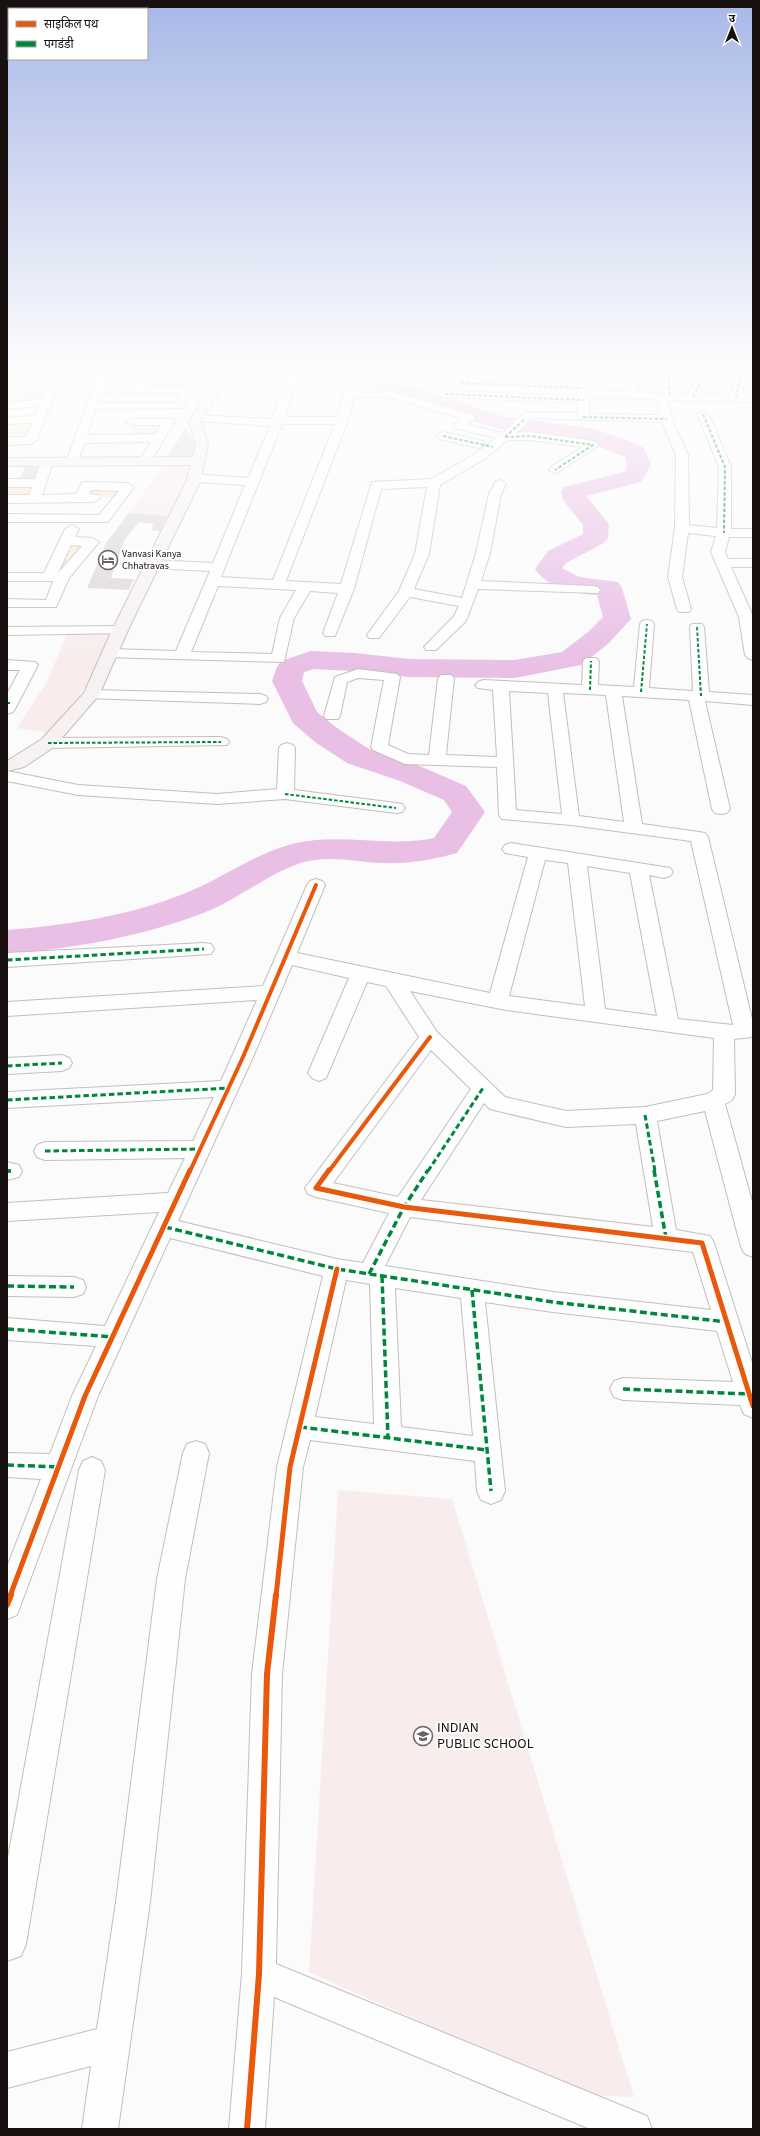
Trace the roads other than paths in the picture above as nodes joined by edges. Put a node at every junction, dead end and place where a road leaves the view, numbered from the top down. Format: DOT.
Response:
graph roads {
  1 [pos="44,470"];
  2 [pos="196,470"];
  3 [pos="257,470"];
  4 [pos="323,470"];
  5 [pos="458,470"];
  6 [pos="682,470"];
  7 [pos="726,470"];
  8 [pos="194,478"];
  9 [pos="252,482"];
  10 [pos="7,483"];
  11 [pos="39,483"];
  12 [pos="434,483"];
  13 [pos="500,484"];
  14 [pos="34,498"];
  15 [pos="7,499"];
  16 [pos="7,518"];
  17 [pos="76,520"];
  18 [pos="682,528"];
  19 [pos="724,533"];
  20 [pos="753,533"];
  21 [pos="66,541"];
  22 [pos="723,563"];
  23 [pos="753,563"];
  24 [pos="152,564"];
  25 [pos="218,567"];
  26 [pos="7,577"];
  27 [pos="56,577"];
  28 [pos="212,581"];
  29 [pos="278,585"];
  30 [pos="473,585"];
  31 [pos="305,587"];
  32 [pos="346,589"];
  33 [pos="593,590"];
  34 [pos="406,592"];
  35 [pos="467,603"];
  36 [pos="7,604"];
  37 [pos="684,609"];
  38 [pos="647,624"];
  39 [pos="697,627"];
  40 [pos="120,630"];
  41 [pos="7,631"];
  42 [pos="330,633"];
  43 [pos="374,635"];
  44 [pos="431,647"];
  45 [pos="110,654"];
  46 [pos="753,655"];
  47 [pos="182,656"];
  48 [pos="591,661"];
  49 [pos="7,665"];
  50 [pos="446,678"];
  51 [pos="484,685"];
  52 [pos="501,686"];
  53 [pos="555,688"];
  54 [pos="590,690"];
  55 [pos="613,690"];
  56 [pos="641,692"];
  57 [pos="91,695"];
  58 [pos="698,696"];
  59 [pos="260,699"];
  60 [pos="753,700"];
  61 [pos="8,705"];
  62 [pos="332,716"];
  63 [pos="221,742"];
  64 [pos="48,743"];
  65 [pos="287,748"];
  66 [pos="437,760"];
  67 [pos="505,762"];
  68 [pos="7,766"];
  69 [pos="7,776"];
  70 [pos="285,794"];
  71 [pos="396,808"];
  72 [pos="721,809"];
  73 [pos="571,820"];
  74 [pos="634,828"];
  75 [pos="510,849"];
  76 [pos="538,853"];
  77 [pos="577,859"];
  78 [pos="638,868"];
  79 [pos="664,872"];
  80 [pos="316,885"];
  81 [pos="204,949"];
  82 [pos="285,957"];
  83 [pos="7,960"];
  84 [pos="360,974"];
  85 [pos="393,981"];
  86 [pos="270,992"];
  87 [pos="498,1001"];
  88 [pos="7,1009"];
  89 [pos="596,1015"];
  90 [pos="670,1025"];
  91 [pos="724,1032"];
  92 [pos="749,1032"];
  93 [pos="430,1037"];
  94 [pos="62,1064"];
  95 [pos="7,1066"];
  96 [pos="319,1073"];
  97 [pos="229,1088"];
  98 [pos="483,1088"];
  99 [pos="7,1100"];
  100 [pos="713,1101"];
  101 [pos="646,1115"];
  102 [pos="201,1149"];
  103 [pos="45,1151"];
  104 [pos="176,1202"];
  105 [pos="404,1207"];
  106 [pos="7,1212"];
  107 [pos="165,1227"];
  108 [pos="666,1238"];
  109 [pos="753,1247"];
  110 [pos="337,1269"];
  111 [pos="375,1275"];
  112 [pos="7,1286"];
  113 [pos="74,1287"];
  114 [pos="472,1290"];
  115 [pos="727,1322"];
  116 [pos="7,1329"];
  117 [pos="113,1337"];
  118 [pos="623,1389"];
  119 [pos="751,1400"];
  120 [pos="300,1428"];
  121 [pos="388,1438"];
  122 [pos="487,1450"];
  123 [pos="196,1453"];
  124 [pos="7,1465"];
  125 [pos="59,1467"];
  126 [pos="92,1470"];
  127 [pos="491,1490"];
  128 [pos="7,1605"];
  129 [pos="7,1944"];
  130 [pos="258,1974"];
  131 [pos="112,2044"];
  132 [pos="7,2070"];
  133 [pos="585,2119"];
  134 [pos="100,2129"];
  135 [pos="247,2129"];
  136 [pos="634,2129"];
  1 -- 11 [label="street"];
  2 -- 8 [label="street"];
  3 -- 9 [label="street"];
  4 -- 29 [label="street"];
  5 -- 12 [label="street"];
  6 -- 18 [label="street"];
  7 -- 19 [label="street"];
  8 -- 9 [label="street"];
  8 -- 24 [label="street"];
  9 -- 25 [label="street"];
  10 -- 11 [label="street"];
  11 -- 14 [label="street"];
  12 -- 32 [label="street"];
  12 -- 34 [label="street"];
  13 -- 30 [label="street"];
  14 -- 15 [label="street"];
  14 -- 17 [label="street"];
  16 -- 17 [label="street"];
  17 -- 21 [label="street"];
  18 -- 19 [label="street"];
  18 -- 37 [label="street"];
  19 -- 20 [label="street"];
  19 -- 22 [label="street"];
  21 -- 27 [label="street"];
  21 -- 27 [label="street"];
  22 -- 23 [label="street"];
  22 -- 46 [label="street"];
  24 -- 25 [label="street"];
  24 -- 40 [label="street"];
  25 -- 28 [label="street"];
  26 -- 27 [label="street"];
  27 -- 36 [label="street"];
  28 -- 29 [label="street"];
  28 -- 47 [label="street"];
  29 -- 31 [label="street"];
  30 -- 33 [label="street"];
  30 -- 35 [label="street"];
  31 -- 32 [label="street"];
  31 -- 47 [label="street"];
  32 -- 42 [label="street"];
  34 -- 35 [label="street"];
  34 -- 43 [label="street"];
  35 -- 44 [label="street"];
  38 -- 56 [label="street"];
  39 -- 58 [label="street"];
  40 -- 41 [label="street"];
  40 -- 45 [label="street"];
  45 -- 47 [label="street"];
  45 -- 57 [label="street"];
  48 -- 54 [label="street"];
  49 -- 61 [label="street"];
  50 -- 66 [label="street"];
  51 -- 52 [label="street"];
  52 -- 53 [label="street"];
  52 -- 67 [label="street"];
  53 -- 54 [label="street"];
  53 -- 73 [label="street"];
  54 -- 55 [label="street"];
  55 -- 56 [label="street"];
  55 -- 74 [label="street"];
  56 -- 58 [label="street"];
  57 -- 59 [label="street"];
  57 -- 64 [label="street"];
  58 -- 60 [label="street"];
  58 -- 72 [label="street"];
  62 -- 66 [label="street"];
  63 -- 64 [label="street"];
  64 -- 68 [label="street"];
  65 -- 70 [label="street"];
  66 -- 67 [label="street"];
  67 -- 73 [label="street"];
  69 -- 70 [label="street"];
  70 -- 71 [label="street"];
  73 -- 74 [label="street"];
  74 -- 92 [label="street"];
  75 -- 76 [label="street"];
  76 -- 77 [label="street"];
  76 -- 87 [label="street"];
  77 -- 78 [label="street"];
  77 -- 89 [label="street"];
  78 -- 79 [label="street"];
  78 -- 90 [label="street"];
  80 -- 82 [label="street"];
  81 -- 83 [label="street"];
  82 -- 84 [label="street"];
  82 -- 86 [label="street"];
  84 -- 85 [label="street"];
  84 -- 96 [label="street"];
  85 -- 87 [label="street"];
  85 -- 93 [label="street"];
  86 -- 88 [label="street"];
  86 -- 97 [label="street"];
  87 -- 89 [label="street"];
  89 -- 90 [label="street"];
  90 -- 91 [label="street"];
  91 -- 92 [label="street"];
  91 -- 100 [label="street"];
  93 -- 98 [label="street"];
  93 -- 105 [label="street"];
  94 -- 95 [label="street"];
  97 -- 99 [label="street"];
  97 -- 102 [label="street"];
  98 -- 101 [label="street"];
  98 -- 105 [label="street"];
  100 -- 101 [label="street"];
  100 -- 109 [label="street"];
  101 -- 108 [label="street"];
  102 -- 103 [label="street"];
  102 -- 104 [label="street"];
  104 -- 106 [label="street"];
  104 -- 107 [label="street"];
  105 -- 108 [label="street"];
  105 -- 111 [label="street"];
  107 -- 110 [label="street"];
  107 -- 117 [label="street"];
  108 -- 115 [label="street"];
  110 -- 111 [label="street"];
  110 -- 120 [label="street"];
  111 -- 114 [label="street"];
  111 -- 121 [label="street"];
  112 -- 113 [label="street"];
  114 -- 115 [label="street"];
  114 -- 122 [label="street"];
  115 -- 119 [label="street"];
  116 -- 117 [label="street"];
  117 -- 125 [label="street"];
  118 -- 119 [label="street"];
  120 -- 121 [label="street"];
  120 -- 130 [label="street"];
  121 -- 122 [label="street"];
  122 -- 127 [label="street"];
  123 -- 131 [label="street"];
  124 -- 125 [label="street"];
  125 -- 128 [label="street"];
  126 -- 129 [label="street"];
  130 -- 133 [label="street"];
  130 -- 135 [label="street"];
  131 -- 132 [label="street"];
  131 -- 134 [label="street"];
  133 -- 136 [label="street"];
}
